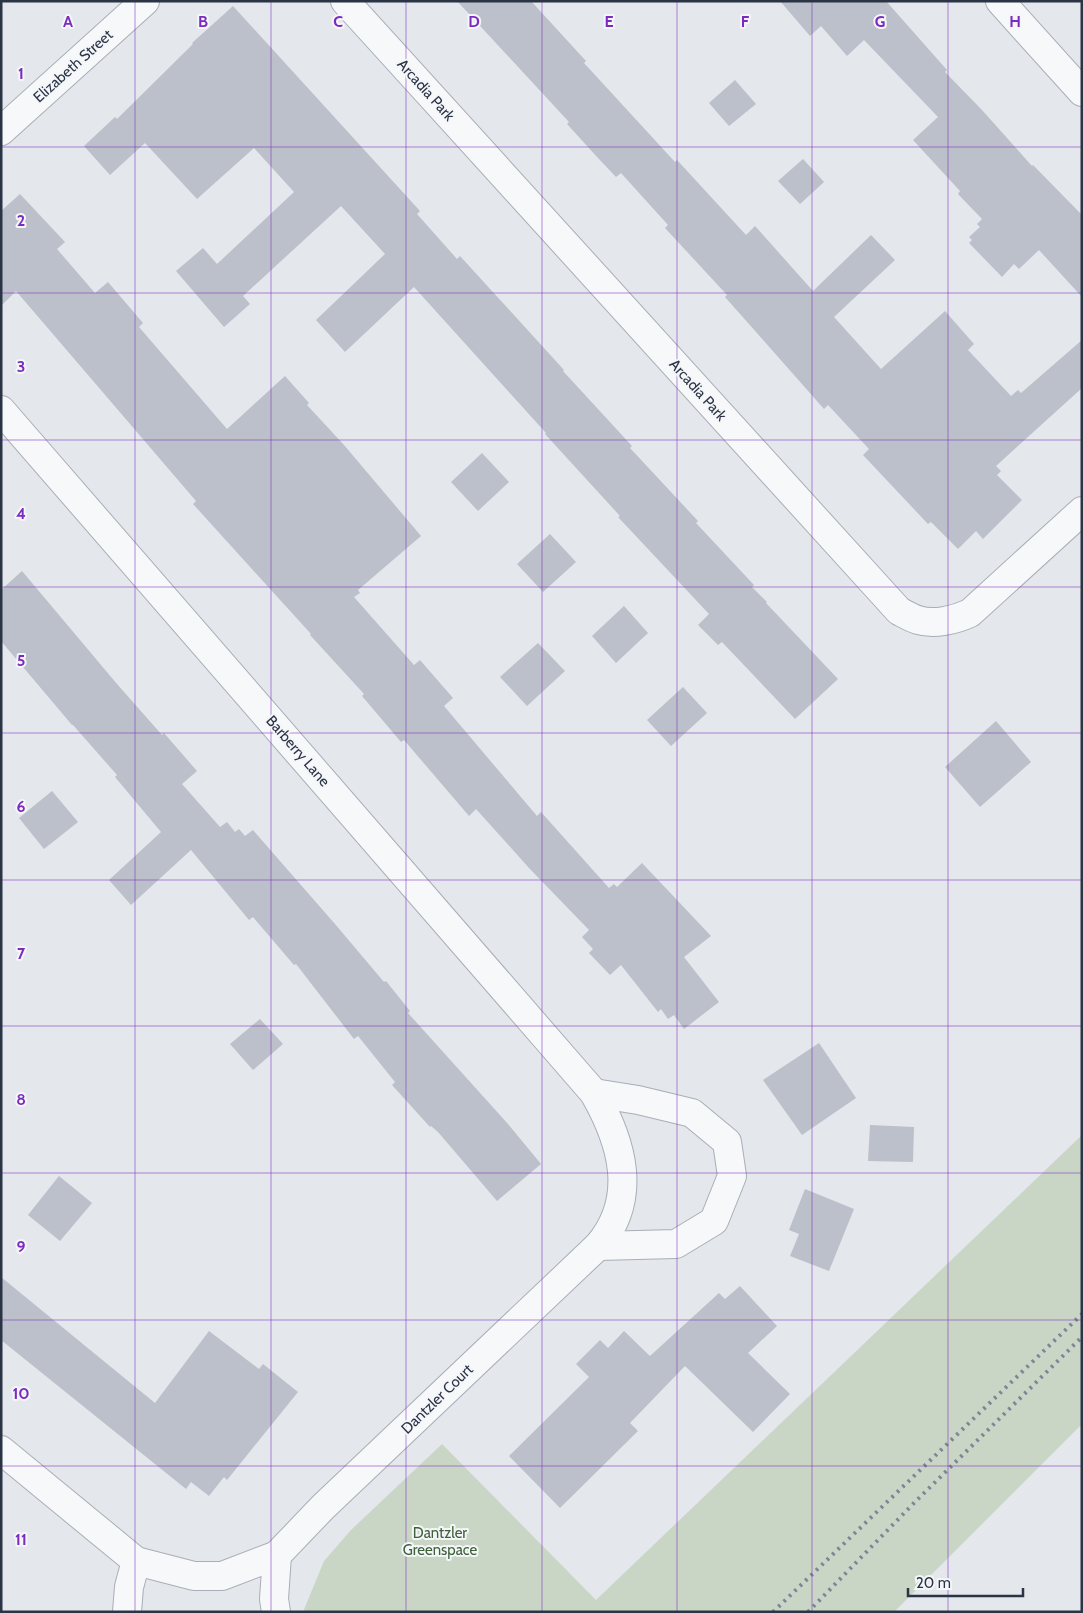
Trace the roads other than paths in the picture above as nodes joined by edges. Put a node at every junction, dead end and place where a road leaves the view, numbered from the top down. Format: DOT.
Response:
graph roads {
  1 [pos="145,1"];
  2 [pos="345,1"];
  3 [pos="1000,1"];
  4 [pos="1082,92"];
  5 [pos="1,131"];
  6 [pos="1,410"];
  7 [pos="1082,511"];
  8 [pos="594,1093"];
  9 [pos="598,1246"];
  10 [pos="1,1450"];
  11 [pos="278,1555"];
  12 [pos="136,1561"];
  13 [pos="127,1612"];
  14 [pos="276,1612"];
  1 -- 5 [label="street, Elizabeth Street"];
  2 -- 7 [label="street, Arcadia Park"];
  3 -- 4 [label="street"];
  6 -- 8 [label="street, Barberry Lane"];
  8 -- 9 [label="street, Barberry Lane"];
  8 -- 9 [label="street"];
  9 -- 11 [label="street, Dantzler Court"];
  10 -- 12 [label="street, Dantzler Court"];
  11 -- 12 [label="street, Dantzler Court"];
  11 -- 14 [label="street"];
  12 -- 13 [label="street"];
}
